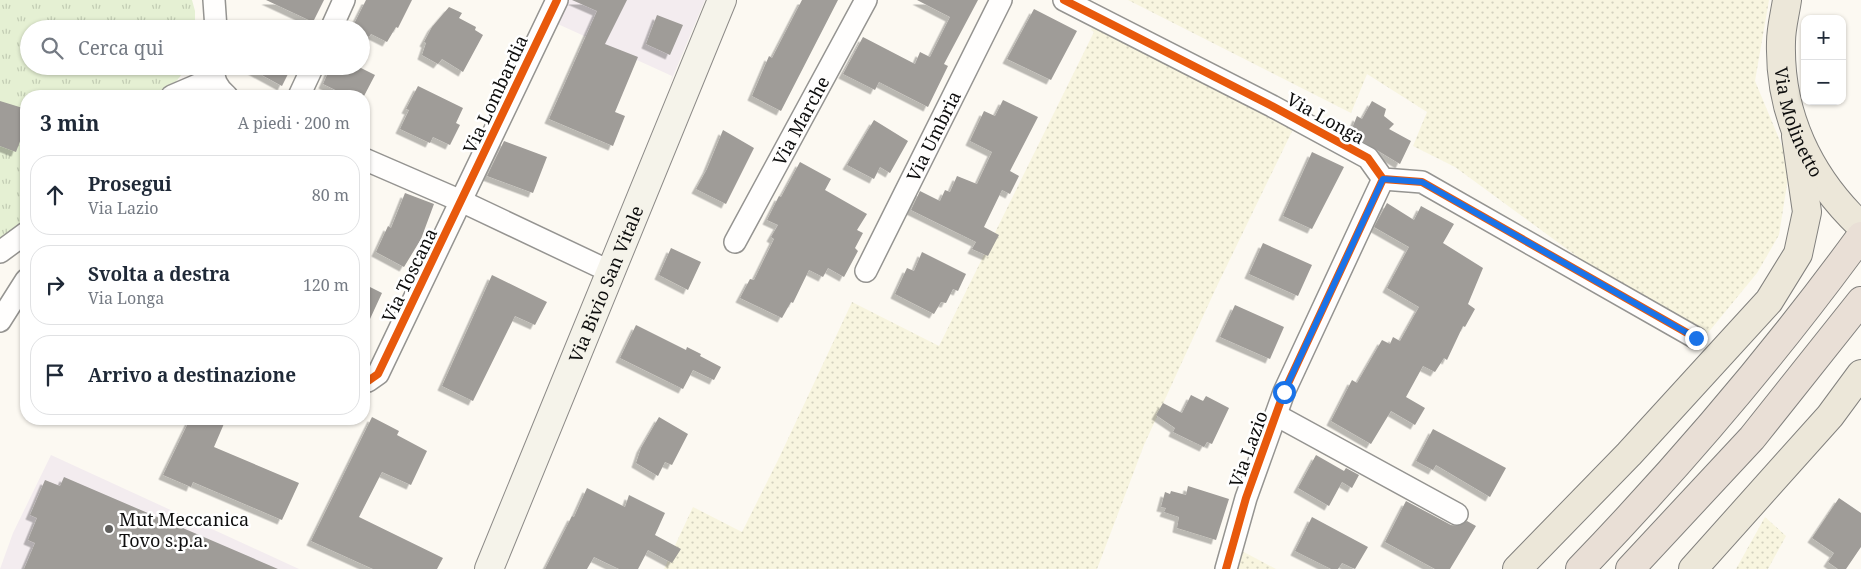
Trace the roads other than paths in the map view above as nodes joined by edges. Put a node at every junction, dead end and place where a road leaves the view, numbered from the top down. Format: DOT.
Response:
graph roads {
  1 [pos="214,0"];
  2 [pos="344,0"];
  3 [pos="557,0"];
  4 [pos="722,0"];
  5 [pos="866,0"];
  6 [pos="1001,0"];
  7 [pos="1064,0"];
  8 [pos="1787,0"];
  9 [pos="215,20"];
  10 [pos="335,20"];
  11 [pos="209,75"];
  12 [pos="215,75"];
  13 [pos="309,75"];
  14 [pos="182,90"];
  15 [pos="220,90"];
  16 [pos="303,90"];
  17 [pos="1796,136"];
  18 [pos="370,162"];
  19 [pos="1383,179"];
  20 [pos="461,201"];
  21 [pos="1861,226"];
  22 [pos="1861,236"];
  23 [pos="20,237"];
  24 [pos="735,242"];
  25 [pos="0,252"];
  26 [pos="866,271"];
  27 [pos="611,272"];
  28 [pos="20,289"];
  29 [pos="1861,301"];
  30 [pos="0,321"];
  31 [pos="1696,338"];
  32 [pos="1861,374"];
  33 [pos="370,380"];
  34 [pos="1276,415"];
  35 [pos="1457,514"];
  36 [pos="489,569"];
  37 [pos="1226,569"];
  38 [pos="1517,569"];
  39 [pos="1580,569"];
  40 [pos="1630,569"];
  41 [pos="1693,569"];
  1 -- 9 [label="street"];
  2 -- 10 [label="street"];
  3 -- 20 [label="street, Via Lombardia"];
  4 -- 27 [label="main road, Via Bivio San Vitale"];
  5 -- 24 [label="street, Via Marche"];
  6 -- 26 [label="street, Via Umbria"];
  7 -- 19 [label="street, Via Longa"];
  8 -- 17 [label="main road, Via Molinetto"];
  11 -- 14 [label="street"];
  12 -- 15 [label="street"];
  13 -- 16 [label="street"];
  17 -- 21 [label="main road, Via Molinetto"];
  17 -- 38 [label="main road"];
  18 -- 20 [label="street"];
  19 -- 31 [label="street"];
  19 -- 34 [label="street, Via Lazio"];
  20 -- 27 [label="street"];
  20 -- 33 [label="street, Via Toscana"];
  22 -- 39 [label="highway"];
  23 -- 25 [label="street"];
  27 -- 36 [label="main road, Via Bivio San Vitale"];
  28 -- 30 [label="street"];
  29 -- 40 [label="highway"];
  32 -- 41 [label="main road"];
  34 -- 35 [label="street"];
  34 -- 37 [label="street, Via Lazio"];
}
